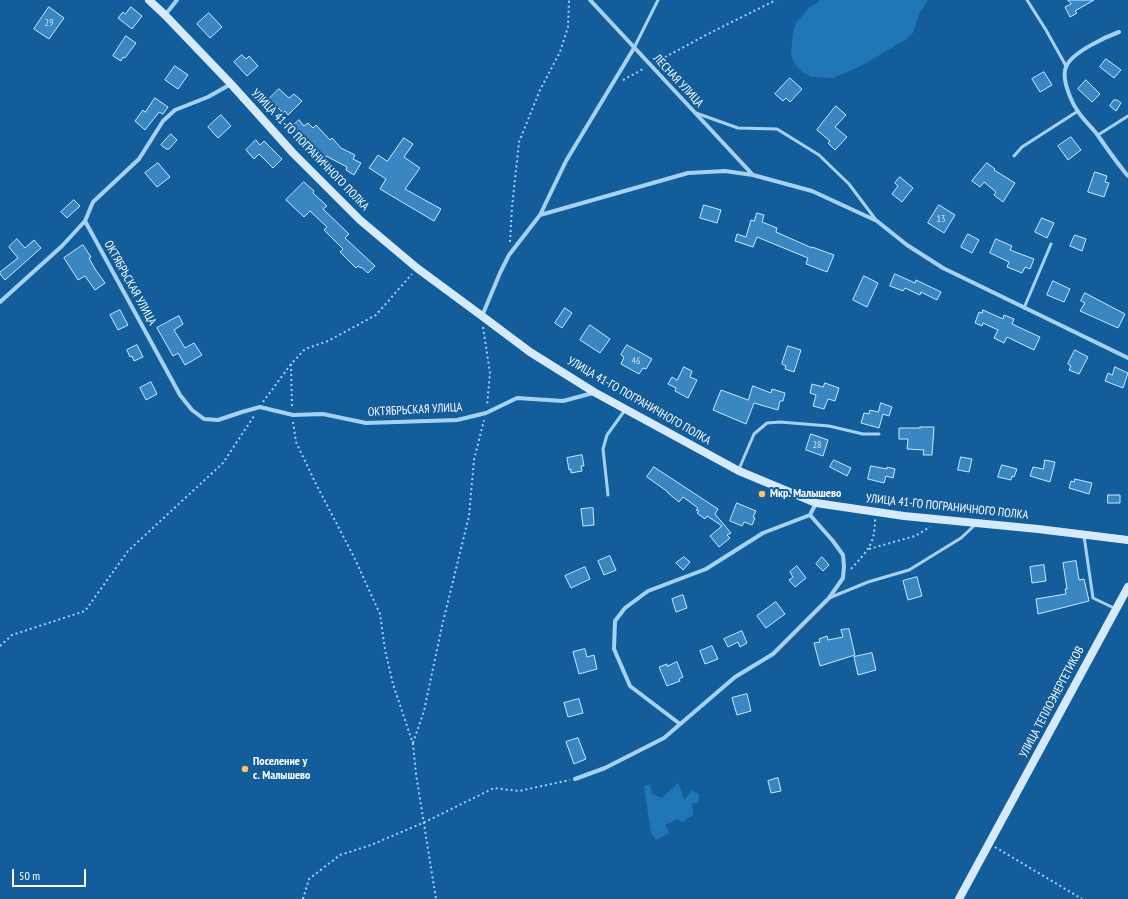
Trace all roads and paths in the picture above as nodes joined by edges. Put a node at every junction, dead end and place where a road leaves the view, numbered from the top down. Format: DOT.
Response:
graph roads {
  1 [pos="149,0"];
  2 [pos="177,0"];
  3 [pos="569,0"];
  4 [pos="590,0"];
  5 [pos="658,0"];
  6 [pos="776,0"];
  7 [pos="1027,0"];
  8 [pos="165,15"];
  9 [pos="1119,32"];
  10 [pos="634,48"];
  11 [pos="650,65"];
  12 [pos="1066,66"];
  13 [pos="623,80"];
  14 [pos="231,84"];
  15 [pos="1078,111"];
  16 [pos="694,112"];
  17 [pos="1128,116"];
  18 [pos="1098,135"];
  19 [pos="1014,156"];
  20 [pos="753,175"];
  21 [pos="1128,176"];
  22 [pos="540,216"];
  23 [pos="85,221"];
  24 [pos="877,221"];
  25 [pos="1051,244"];
  26 [pos="509,255"];
  27 [pos="417,268"];
  28 [pos="0,302"];
  29 [pos="1024,308"];
  30 [pos="482,316"];
  31 [pos="1128,358"];
  32 [pos="291,364"];
  33 [pos="594,392"];
  34 [pos="260,407"];
  35 [pos="625,410"];
  36 [pos="486,413"];
  37 [pos="292,415"];
  38 [pos="879,434"];
  39 [pos="739,471"];
  40 [pos="608,495"];
  41 [pos="816,503"];
  42 [pos="876,512"];
  43 [pos="810,515"];
  44 [pos="941,520"];
  45 [pos="977,524"];
  46 [pos="1083,534"];
  47 [pos="1128,540"];
  48 [pos="869,549"];
  49 [pos="843,578"];
  50 [pos="1128,587"];
  51 [pos="829,598"];
  52 [pos="1116,609"];
  53 [pos="0,646"];
  54 [pos="680,724"];
  55 [pos="413,744"];
  56 [pos="575,779"];
  57 [pos="424,822"];
  58 [pos="989,844"];
  59 [pos="303,899"];
  60 [pos="436,899"];
  61 [pos="960,899"];
  62 [pos="1082,899"];
  1 -- 8 [label="street, УЛИЦА 41-ГО ПОГРАНИЧНОГО ПОЛКА"];
  2 -- 8 [label="street"];
  3 -- 26 [label="path"];
  4 -- 10 [label="street, ЛЕСНАЯ УЛИЦА"];
  5 -- 10 [label="lane"];
  6 -- 11 [label="path"];
  7 -- 12 [label="lane"];
  8 -- 14 [label="street, УЛИЦА 41-ГО ПОГРАНИЧНОГО ПОЛКА"];
  9 -- 12 [label="street"];
  10 -- 11 [label="street, ЛЕСНАЯ УЛИЦА"];
  10 -- 22 [label="street"];
  11 -- 13 [label="path"];
  11 -- 16 [label="street, ЛЕСНАЯ УЛИЦА"];
  12 -- 15 [label="street"];
  14 -- 23 [label="street"];
  14 -- 27 [label="street, УЛИЦА 41-ГО ПОГРАНИЧНОГО ПОЛКА"];
  15 -- 18 [label="street"];
  15 -- 19 [label="lane"];
  16 -- 20 [label="street, ЛЕСНАЯ УЛИЦА"];
  16 -- 24 [label="lane"];
  17 -- 18 [label="lane"];
  18 -- 21 [label="street"];
  20 -- 22 [label="street"];
  20 -- 24 [label="street"];
  22 -- 26 [label="street"];
  23 -- 28 [label="street"];
  23 -- 34 [label="street, ОКТЯБРЬСКАЯ УЛИЦА"];
  24 -- 29 [label="street"];
  25 -- 29 [label="lane"];
  26 -- 30 [label="street"];
  27 -- 30 [label="street, УЛИЦА 41-ГО ПОГРАНИЧНОГО ПОЛКА"];
  27 -- 32 [label="path"];
  29 -- 31 [label="street"];
  30 -- 33 [label="street, УЛИЦА 41-ГО ПОГРАНИЧНОГО ПОЛКА"];
  30 -- 36 [label="path"];
  32 -- 34 [label="path"];
  32 -- 37 [label="path"];
  33 -- 35 [label="street, УЛИЦА 41-ГО ПОГРАНИЧНОГО ПОЛКА"];
  33 -- 36 [label="street, ОКТЯБРЬСКАЯ УЛИЦА"];
  34 -- 37 [label="street, ОКТЯБРЬСКАЯ УЛИЦА"];
  34 -- 53 [label="path"];
  35 -- 39 [label="street, УЛИЦА 41-ГО ПОГРАНИЧНОГО ПОЛКА"];
  35 -- 40 [label="lane"];
  36 -- 37 [label="street, ОКТЯБРЬСКАЯ УЛИЦА"];
  36 -- 55 [label="path"];
  37 -- 55 [label="path"];
  38 -- 39 [label="lane"];
  39 -- 41 [label="street, УЛИЦА 41-ГО ПОГРАНИЧНОГО ПОЛКА"];
  41 -- 42 [label="street, УЛИЦА 41-ГО ПОГРАНИЧНОГО ПОЛКА"];
  41 -- 43 [label="street"];
  42 -- 44 [label="street, УЛИЦА 41-ГО ПОГРАНИЧНОГО ПОЛКА"];
  42 -- 48 [label="path"];
  43 -- 49 [label="street"];
  43 -- 54 [label="street"];
  44 -- 45 [label="street, УЛИЦА 41-ГО ПОГРАНИЧНОГО ПОЛКА"];
  44 -- 48 [label="path"];
  45 -- 46 [label="street, УЛИЦА 41-ГО ПОГРАНИЧНОГО ПОЛКА"];
  45 -- 51 [label="lane"];
  46 -- 47 [label="street, УЛИЦА 41-ГО ПОГРАНИЧНОГО ПОЛКА"];
  46 -- 52 [label="lane"];
  48 -- 49 [label="path"];
  49 -- 51 [label="street"];
  50 -- 52 [label="street, УЛИЦА ТЕПЛОЭНЕРГЕТИКОВ"];
  51 -- 54 [label="street"];
  52 -- 58 [label="street, УЛИЦА ТЕПЛОЭНЕРГЕТИКОВ"];
  54 -- 56 [label="street"];
  55 -- 57 [label="path"];
  56 -- 57 [label="path"];
  57 -- 59 [label="path"];
  57 -- 60 [label="path"];
  58 -- 61 [label="street, УЛИЦА ТЕПЛОЭНЕРГЕТИКОВ"];
  58 -- 62 [label="path"];
}
